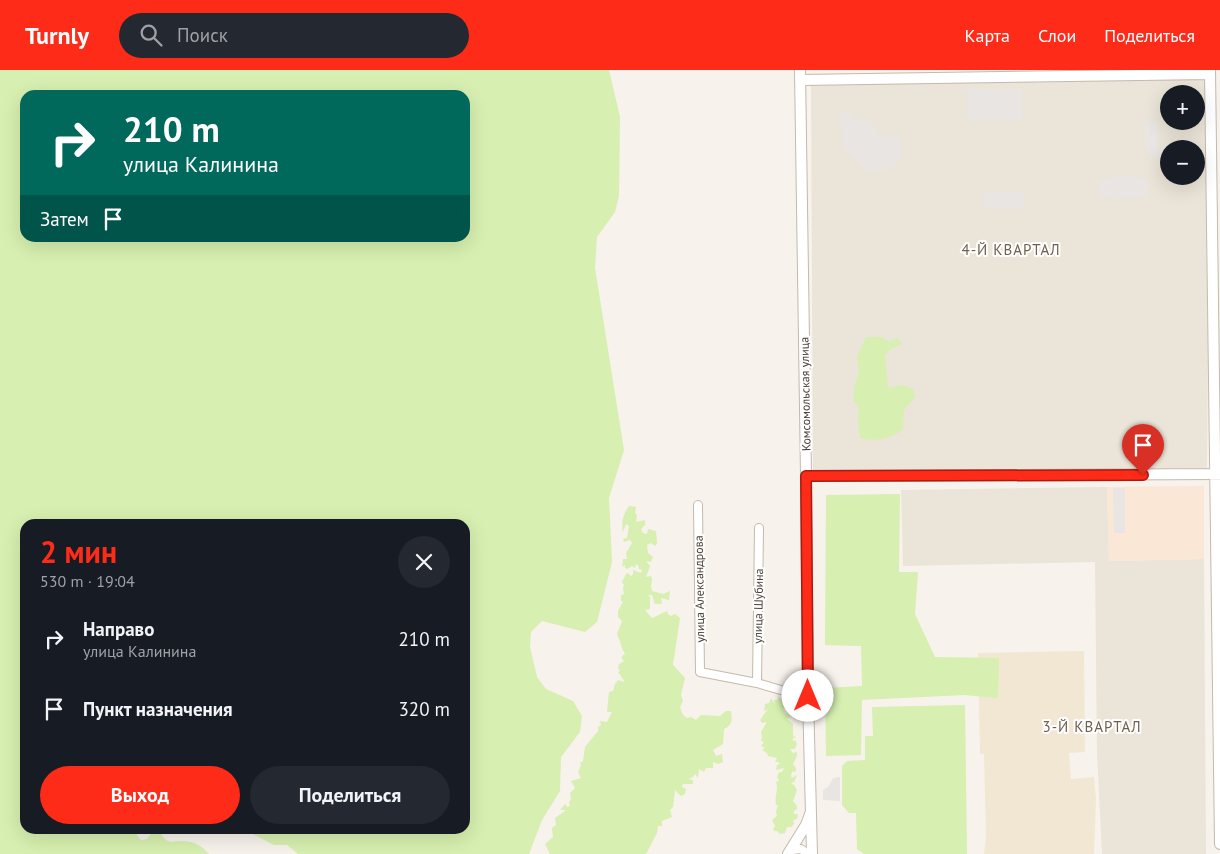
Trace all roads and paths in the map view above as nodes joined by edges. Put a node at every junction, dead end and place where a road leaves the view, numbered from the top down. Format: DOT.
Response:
graph roads {
  1 [pos="1210,72"];
  2 [pos="905,74"];
  3 [pos="1003,74"];
  4 [pos="800,75"];
  5 [pos="1218,474"];
  6 [pos="806,476"];
  7 [pos="698,505"];
  8 [pos="759,528"];
  9 [pos="757,683"];
  10 [pos="808,696"];
  11 [pos="812,809"];
  12 [pos="1220,844"];
  13 [pos="789,852"];
  14 [pos="808,854"];
  15 [pos="812,854"];
  1 -- 3 [label="street"];
  1 -- 5 [label="street"];
  2 -- 3 [label="street"];
  2 -- 4 [label="street"];
  4 -- 6 [label="street, Комсомольская улица"];
  5 -- 6 [label="street"];
  5 -- 12 [label="street"];
  6 -- 10 [label="street, Комсомольская улица"];
  7 -- 9 [label="street, улица Александрова"];
  8 -- 9 [label="street, улица Шубина"];
  9 -- 10 [label="street"];
  10 -- 11 [label="street, Комсомольская улица"];
  11 -- 13 [label="street, Комсомольская улица"];
  11 -- 15 [label="street, Комсомольская улица"];
  13 -- 14 [label="street"];
}
